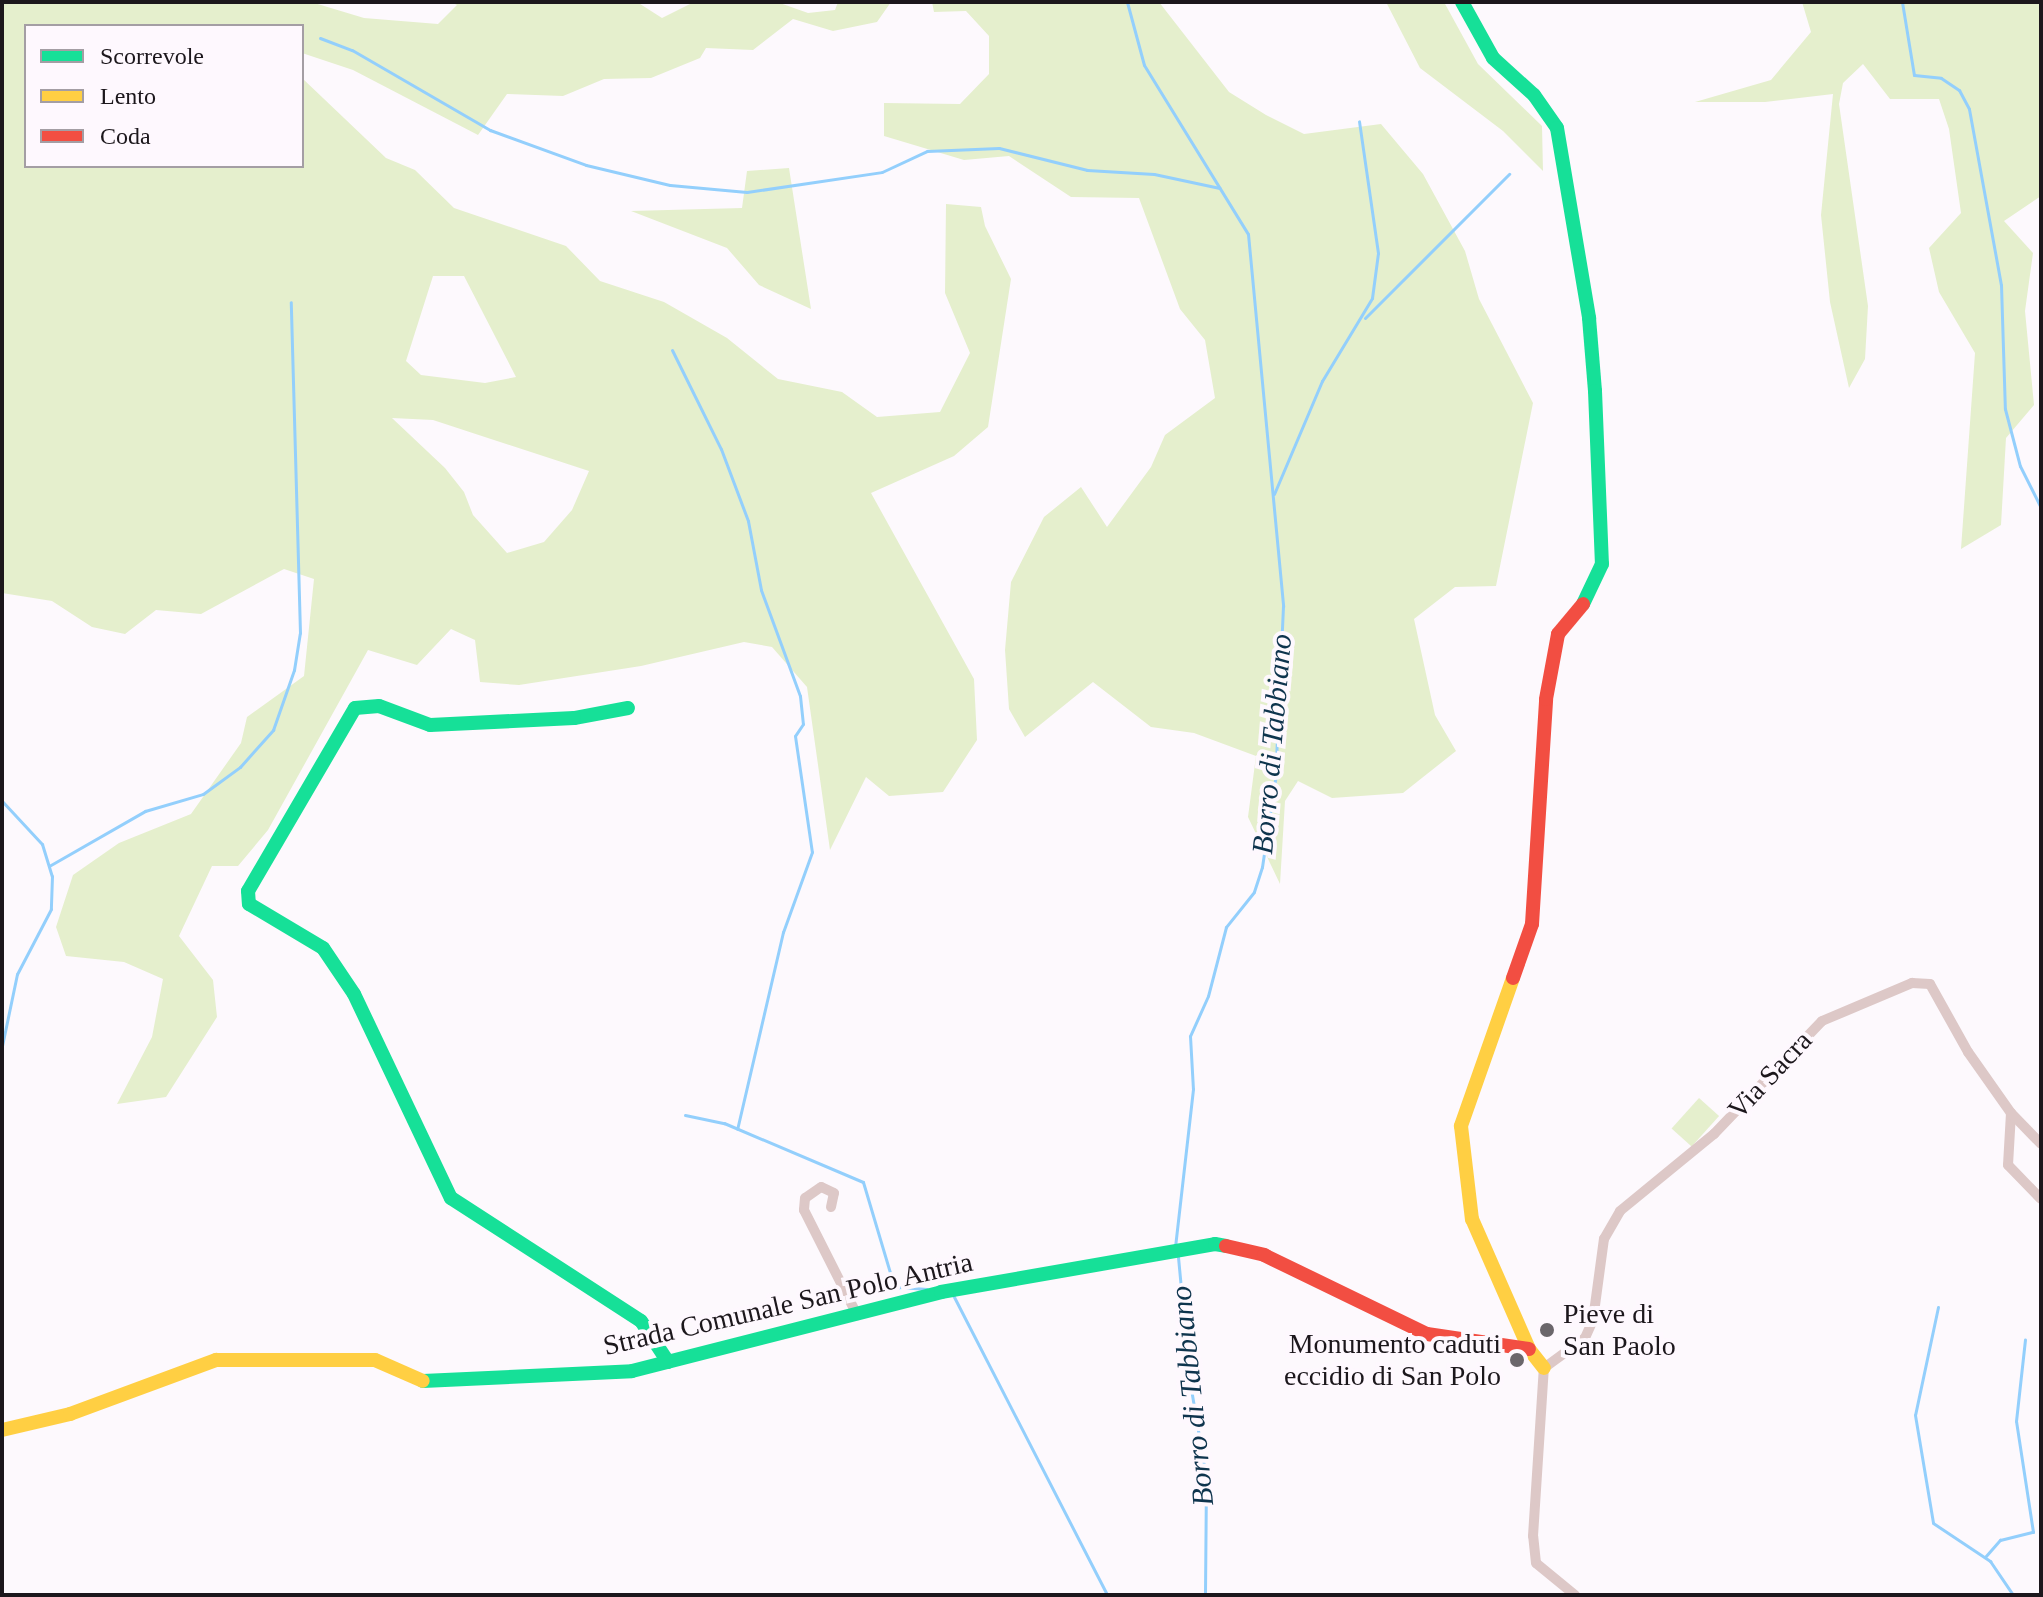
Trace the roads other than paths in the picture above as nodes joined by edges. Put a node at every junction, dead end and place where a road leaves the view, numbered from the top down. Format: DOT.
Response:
graph roads {
  1 [pos="1462,2"];
  2 [pos="628,708"];
  3 [pos="2011,1113"];
  4 [pos="2041,1144"];
  5 [pos="2041,1199"];
  6 [pos="831,1207"];
  7 [pos="857,1315"];
  8 [pos="1529,1349"];
  9 [pos="668,1362"];
  10 [pos="1544,1368"];
  11 [pos="2,1430"];
  12 [pos="1575,1595"];
  1 -- 8 [label="street"];
  2 -- 9 [label="street"];
  3 -- 4 [label="street, Via Sacra"];
  3 -- 5 [label="street"];
  3 -- 10 [label="street, Via Sacra"];
  6 -- 7 [label="street"];
  7 -- 8 [label="street, Strada Comunale San Polo Antria"];
  7 -- 9 [label="street, Strada Comunale San Polo Antria"];
  8 -- 10 [label="street"];
  9 -- 11 [label="street, Strada Comunale San Polo Antria"];
  10 -- 12 [label="street"];
}
